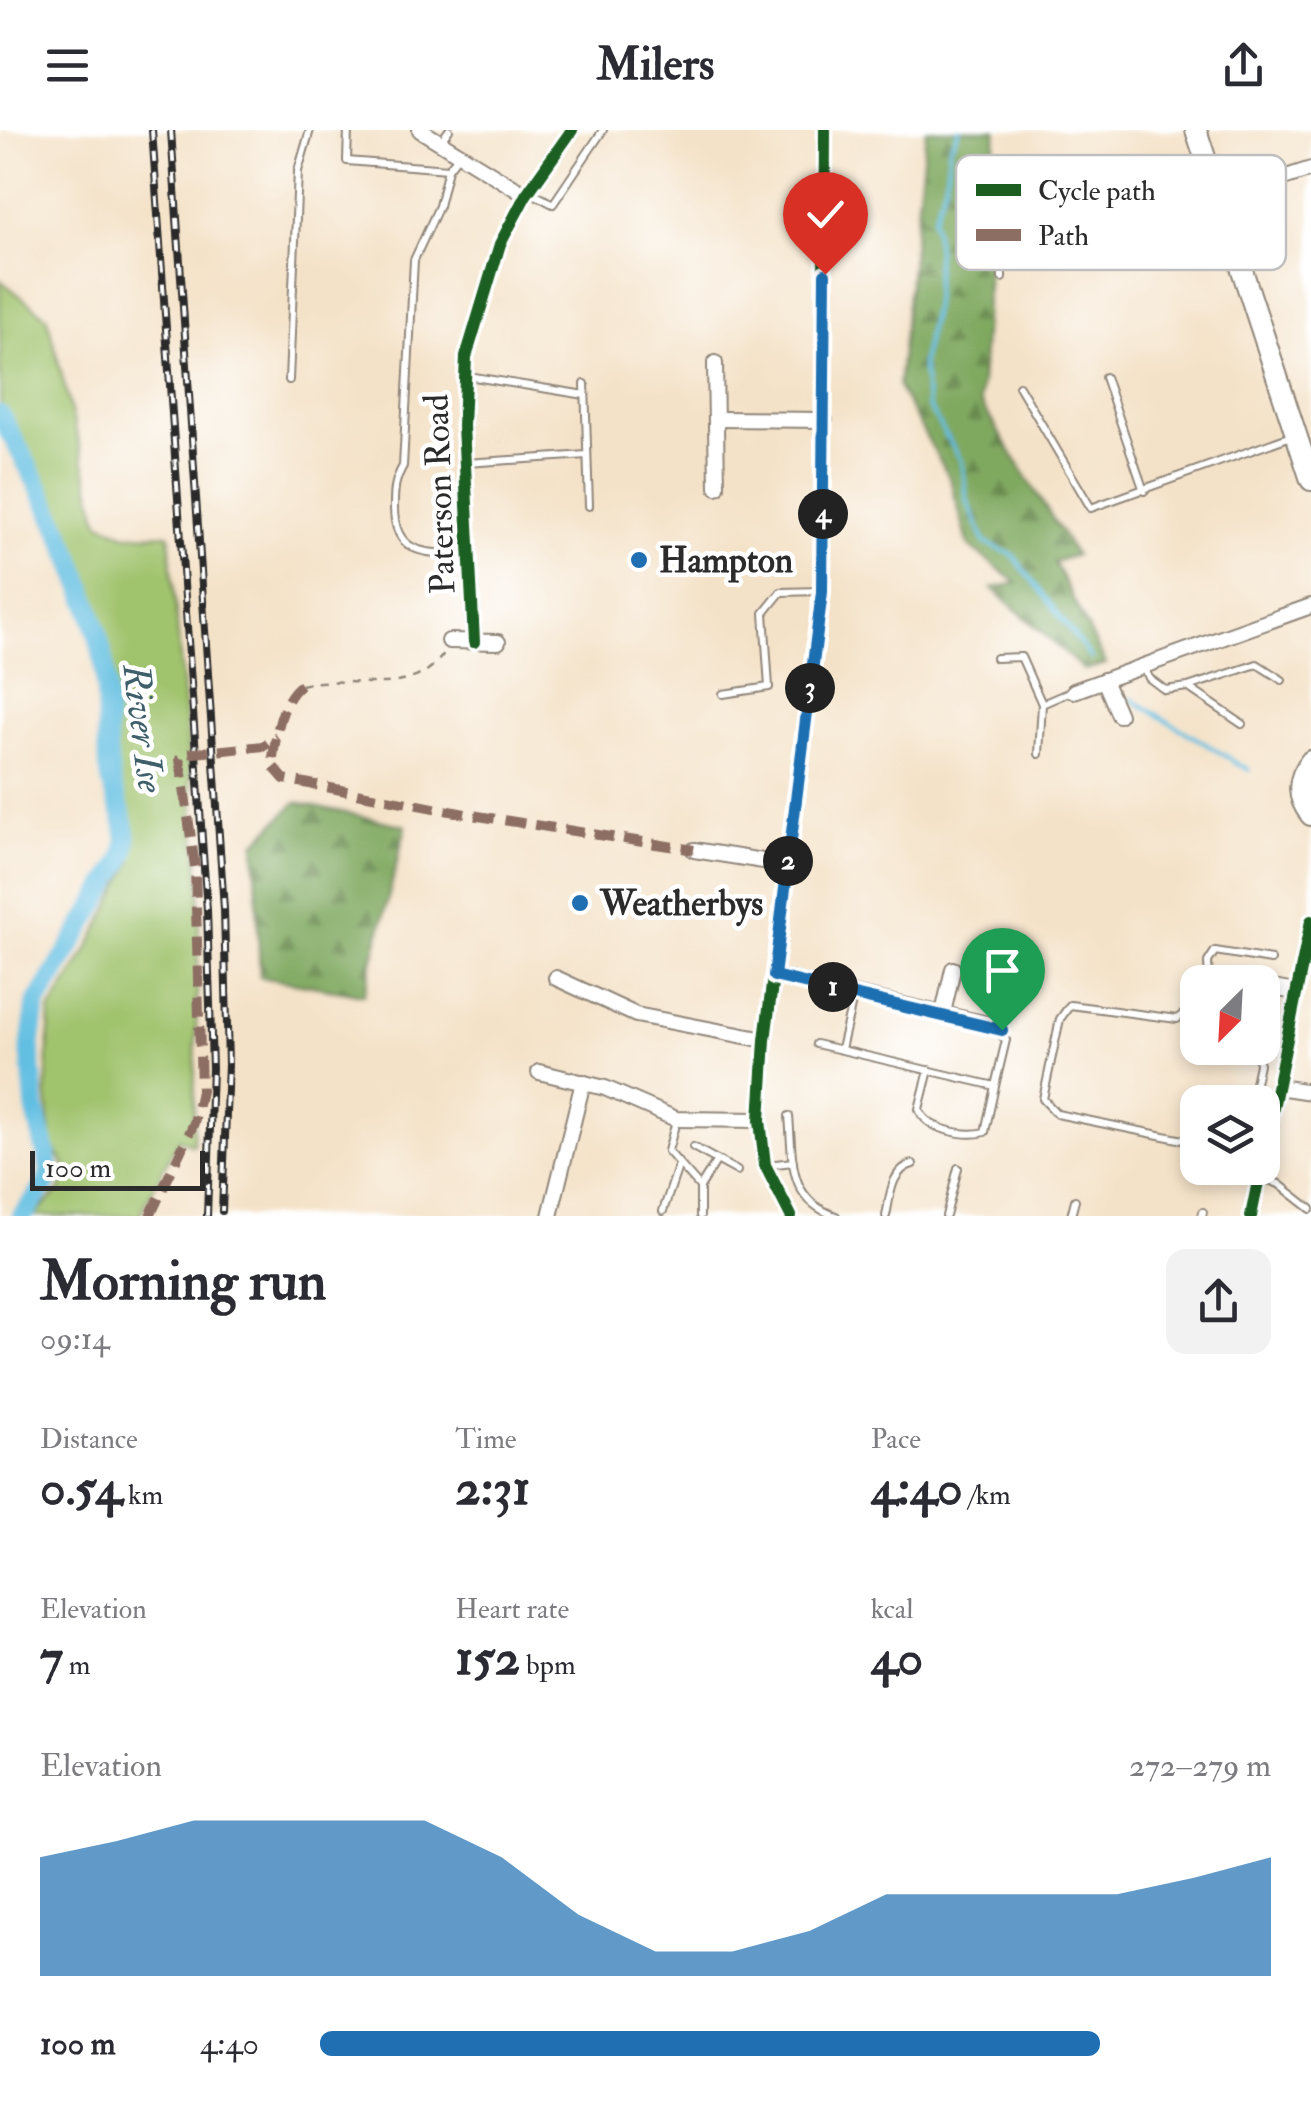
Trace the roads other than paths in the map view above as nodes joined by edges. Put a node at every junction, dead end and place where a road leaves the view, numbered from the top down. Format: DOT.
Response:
graph roads {
  1 [pos="310,130"];
  2 [pos="348,130"];
  3 [pos="420,130"];
  4 [pos="572,130"];
  5 [pos="603,130"];
  6 [pos="825,130"];
  7 [pos="1196,130"];
  8 [pos="445,136"];
  9 [pos="1204,155"];
  10 [pos="458,156"];
  11 [pos="448,169"];
  12 [pos="1311,169"];
  13 [pos="1286,177"];
  14 [pos="528,193"];
  15 [pos="1002,270"];
  16 [pos="1241,270"];
  17 [pos="1002,278"];
  18 [pos="715,362"];
  19 [pos="464,376"];
  20 [pos="1105,377"];
  21 [pos="289,380"];
  22 [pos="585,384"];
  23 [pos="1019,386"];
  24 [pos="585,395"];
  25 [pos="716,419"];
  26 [pos="824,420"];
  27 [pos="1295,434"];
  28 [pos="587,455"];
  29 [pos="466,463"];
  30 [pos="1311,480"];
  31 [pos="716,487"];
  32 [pos="1144,491"];
  33 [pos="589,506"];
  34 [pos="472,554"];
  35 [pos="822,592"];
  36 [pos="1311,606"];
  37 [pos="449,641"];
  38 [pos="474,642"];
  39 [pos="498,642"];
  40 [pos="996,658"];
  41 [pos="1143,666"];
  42 [pos="1104,680"];
  43 [pos="1282,680"];
  44 [pos="1188,687"];
  45 [pos="1074,691"];
  46 [pos="723,694"];
  47 [pos="1042,704"];
  48 [pos="1120,715"];
  49 [pos="1242,724"];
  50 [pos="1040,754"];
  51 [pos="1311,761"];
  52 [pos="1311,815"];
  53 [pos="694,850"];
  54 [pos="788,865"];
  55 [pos="1311,921"];
  56 [pos="1271,960"];
  57 [pos="1208,965"];
  58 [pos="953,969"];
  59 [pos="774,976"];
  60 [pos="556,978"];
  61 [pos="1280,989"];
  62 [pos="854,992"];
  63 [pos="1296,992"];
  64 [pos="942,1013"];
  65 [pos="1180,1014"];
  66 [pos="992,1025"];
  67 [pos="766,1040"];
  68 [pos="816,1044"];
  69 [pos="842,1049"];
  70 [pos="929,1070"];
  71 [pos="538,1072"];
  72 [pos="583,1082"];
  73 [pos="1278,1085"];
  74 [pos="995,1086"];
  75 [pos="1280,1086"];
  76 [pos="1311,1092"];
  77 [pos="789,1116"];
  78 [pos="676,1119"];
  79 [pos="760,1120"];
  80 [pos="1180,1139"];
  81 [pos="693,1147"];
  82 [pos="717,1160"];
  83 [pos="793,1162"];
  84 [pos="913,1164"];
  85 [pos="766,1165"];
  86 [pos="678,1167"];
  87 [pos="958,1168"];
  88 [pos="737,1171"];
  89 [pos="1259,1185"];
  90 [pos="1280,1185"];
  91 [pos="700,1187"];
  92 [pos="1075,1200"];
  93 [pos="1311,1210"];
  94 [pos="663,1211"];
  95 [pos="550,1216"];
  96 [pos="700,1216"];
  97 [pos="791,1216"];
  98 [pos="836,1216"];
  99 [pos="886,1216"];
  100 [pos="946,1216"];
  101 [pos="1071,1216"];
  102 [pos="1251,1216"];
  1 -- 21 [label="lane"];
  2 -- 11 [label="lane"];
  3 -- 8 [label="street"];
  4 -- 14 [label="street, Paterson Road"];
  5 -- 14 [label="lane"];
  6 -- 26 [label="street"];
  7 -- 9 [label="main road"];
  8 -- 10 [label="street"];
  10 -- 11 [label="lane"];
  10 -- 14 [label="street"];
  11 -- 34 [label="lane"];
  12 -- 13 [label="street"];
  14 -- 19 [label="street, Paterson Road"];
  15 -- 17 [label="lane"];
  16 -- 27 [label="main road"];
  18 -- 25 [label="street"];
  19 -- 24 [label="lane"];
  19 -- 29 [label="street, Paterson Road"];
  20 -- 32 [label="lane"];
  22 -- 24 [label="lane"];
  23 -- 32 [label="lane"];
  24 -- 28 [label="lane"];
  25 -- 26 [label="street"];
  25 -- 31 [label="street"];
  26 -- 35 [label="street"];
  27 -- 30 [label="main road"];
  27 -- 32 [label="lane"];
  28 -- 29 [label="lane"];
  28 -- 33 [label="lane"];
  29 -- 34 [label="street, Paterson Road"];
  34 -- 38 [label="street, Paterson Road"];
  35 -- 46 [label="lane"];
  35 -- 54 [label="street"];
  36 -- 41 [label="street"];
  37 -- 38 [label="street, Paterson Road"];
  38 -- 39 [label="street, Paterson Road"];
  40 -- 47 [label="lane"];
  41 -- 42 [label="street"];
  41 -- 44 [label="lane"];
  42 -- 45 [label="street"];
  42 -- 48 [label="street"];
  43 -- 44 [label="lane"];
  44 -- 49 [label="lane"];
  45 -- 47 [label="lane"];
  47 -- 50 [label="lane"];
  51 -- 52 [label="main road"];
  53 -- 54 [label="street"];
  54 -- 59 [label="street"];
  55 -- 63 [label="street"];
  56 -- 57 [label="lane"];
  58 -- 64 [label="street"];
  59 -- 62 [label="street"];
  59 -- 67 [label="street"];
  60 -- 67 [label="street"];
  61 -- 63 [label="street"];
  62 -- 64 [label="street"];
  62 -- 69 [label="lane"];
  63 -- 73 [label="street"];
  64 -- 66 [label="street"];
  65 -- 80 [label="lane"];
  66 -- 74 [label="lane"];
  67 -- 79 [label="street"];
  68 -- 69 [label="lane"];
  69 -- 70 [label="lane"];
  70 -- 74 [label="lane"];
  70 -- 74 [label="lane"];
  71 -- 72 [label="street"];
  72 -- 78 [label="street"];
  72 -- 95 [label="street"];
  75 -- 76 [label="street"];
  77 -- 83 [label="lane"];
  78 -- 79 [label="street"];
  78 -- 86 [label="lane"];
  79 -- 85 [label="street"];
  81 -- 82 [label="lane"];
  82 -- 88 [label="lane"];
  82 -- 91 [label="lane"];
  83 -- 85 [label="lane"];
  83 -- 98 [label="lane"];
  84 -- 99 [label="lane"];
  85 -- 97 [label="street"];
  86 -- 91 [label="lane"];
  86 -- 94 [label="lane"];
  87 -- 100 [label="lane"];
  89 -- 102 [label="street"];
  90 -- 93 [label="lane"];
  91 -- 96 [label="lane"];
  92 -- 101 [label="lane"];
}
